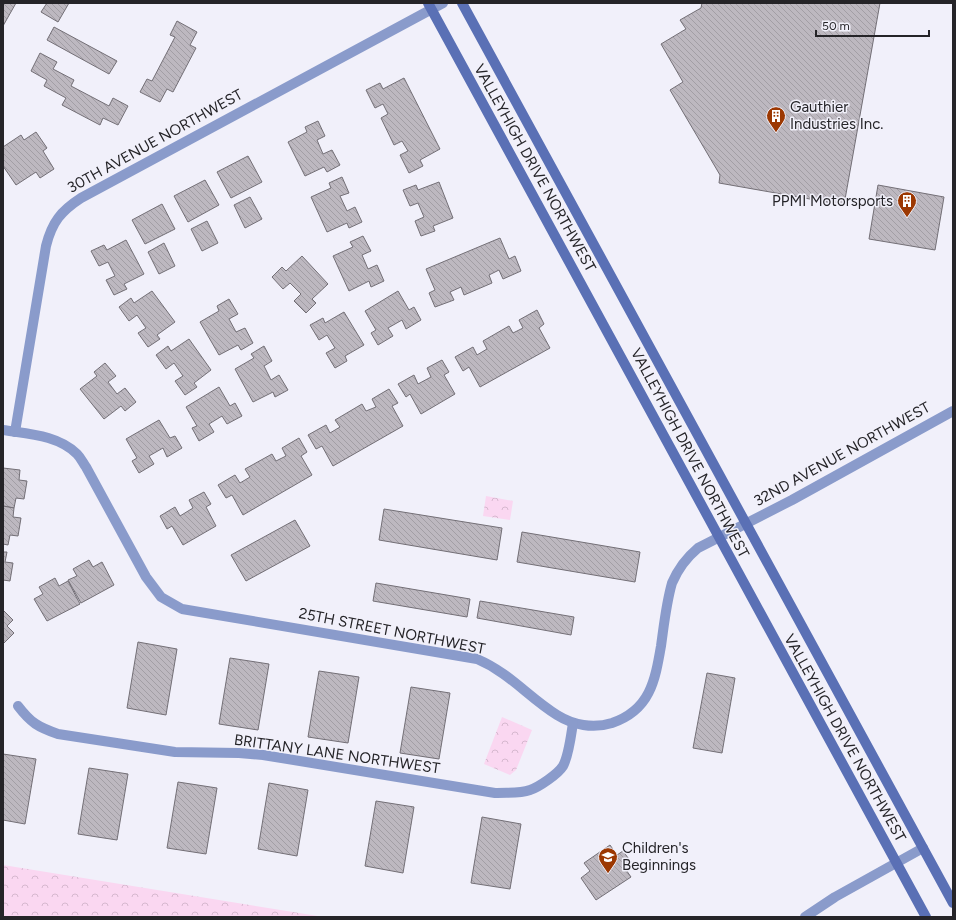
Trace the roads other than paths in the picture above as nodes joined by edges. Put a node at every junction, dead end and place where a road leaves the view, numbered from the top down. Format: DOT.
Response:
graph roads {
  1 [pos="443,3"];
  2 [pos="462,3"];
  3 [pos="430,6"];
  4 [pos="953,411"];
  5 [pos="3,430"];
  6 [pos="16,432"];
  7 [pos="746,524"];
  8 [pos="719,538"];
  9 [pos="18,706"];
  10 [pos="573,723"];
  11 [pos="923,848"];
  12 [pos="897,863"];
  13 [pos="953,903"];
  14 [pos="805,917"];
  15 [pos="926,917"];
  1 -- 3 [label="street, 30TH AVENUE NORTHWEST"];
  2 -- 7 [label="main road, VALLEYHIGH DRIVE NORTHWEST"];
  3 -- 6 [label="street, 30TH AVENUE NORTHWEST"];
  3 -- 8 [label="main road, VALLEYHIGH DRIVE NORTHWEST"];
  4 -- 7 [label="street, 32ND AVENUE NORTHWEST"];
  5 -- 6 [label="street, 25TH STREET NORTHWEST"];
  6 -- 10 [label="street, 25TH STREET NORTHWEST"];
  7 -- 8 [label="street, 25TH STREET NORTHWEST"];
  7 -- 11 [label="main road, VALLEYHIGH DRIVE NORTHWEST"];
  8 -- 10 [label="street, 25TH STREET NORTHWEST"];
  8 -- 12 [label="main road, VALLEYHIGH DRIVE NORTHWEST"];
  9 -- 10 [label="street, BRITTANY LANE NORTHWEST"];
  11 -- 12 [label="street"];
  11 -- 13 [label="main road, VALLEYHIGH DRIVE NORTHWEST"];
  12 -- 14 [label="street"];
  12 -- 15 [label="main road, VALLEYHIGH DRIVE NORTHWEST"];
}
